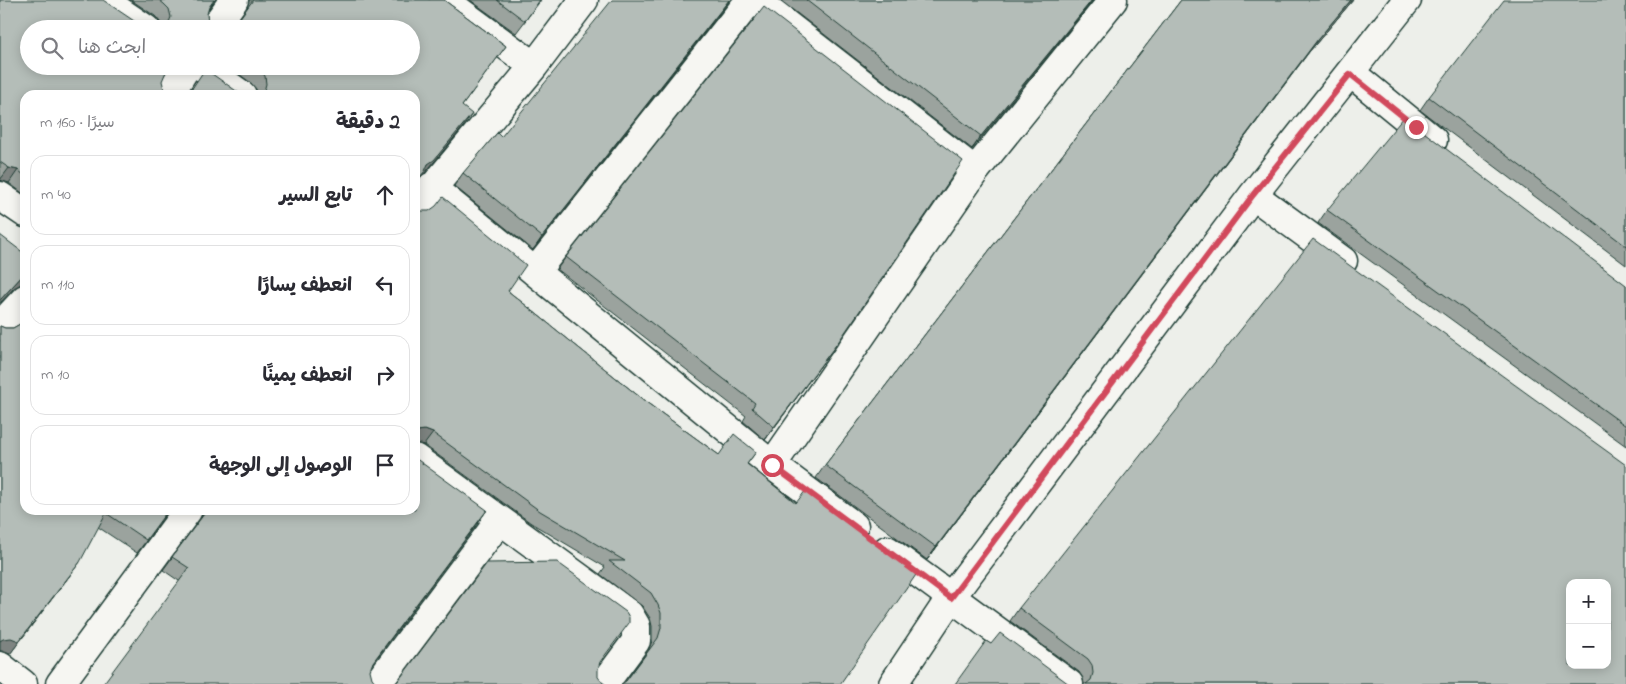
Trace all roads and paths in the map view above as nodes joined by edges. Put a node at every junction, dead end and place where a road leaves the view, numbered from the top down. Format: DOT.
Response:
graph roads {
  1 [pos="103,0"];
  2 [pos="234,0"];
  3 [pos="444,0"];
  4 [pos="584,0"];
  5 [pos="750,0"];
  6 [pos="755,0"];
  7 [pos="1112,0"];
  8 [pos="1407,0"];
  9 [pos="133,20"];
  10 [pos="220,20"];
  11 [pos="534,66"];
  12 [pos="1350,74"];
  13 [pos="181,75"];
  14 [pos="214,75"];
  15 [pos="172,90"];
  16 [pos="235,90"];
  17 [pos="1455,156"];
  18 [pos="975,171"];
  19 [pos="432,187"];
  20 [pos="1253,195"];
  21 [pos="0,196"];
  22 [pos="420,203"];
  23 [pos="20,210"];
  24 [pos="535,272"];
  25 [pos="1364,276"];
  26 [pos="20,304"];
  27 [pos="0,326"];
  28 [pos="420,462"];
  29 [pos="772,465"];
  30 [pos="184,515"];
  31 [pos="500,520"];
  32 [pos="951,598"];
  33 [pos="0,666"];
  34 [pos="23,684"];
  35 [pos="60,684"];
  36 [pos="377,684"];
  37 [pos="604,684"];
  38 [pos="893,684"];
  39 [pos="1069,684"];
  1 -- 9 [label="street"];
  2 -- 10 [label="street"];
  3 -- 11 [label="street"];
  4 -- 11 [label="street"];
  5 -- 24 [label="street"];
  6 -- 18 [label="street"];
  7 -- 18 [label="street"];
  8 -- 12 [label="street"];
  11 -- 19 [label="street"];
  12 -- 17 [label="street"];
  12 -- 20 [label="street"];
  13 -- 15 [label="street"];
  14 -- 16 [label="street"];
  18 -- 29 [label="street"];
  19 -- 22 [label="street"];
  19 -- 24 [label="street"];
  20 -- 25 [label="street"];
  20 -- 32 [label="street"];
  21 -- 23 [label="street"];
  24 -- 29 [label="street"];
  26 -- 27 [label="street"];
  28 -- 31 [label="street"];
  29 -- 32 [label="street"];
  30 -- 35 [label="street"];
  31 -- 36 [label="street"];
  31 -- 37 [label="street"];
  32 -- 38 [label="street"];
  32 -- 39 [label="street"];
  33 -- 34 [label="street"];
}
